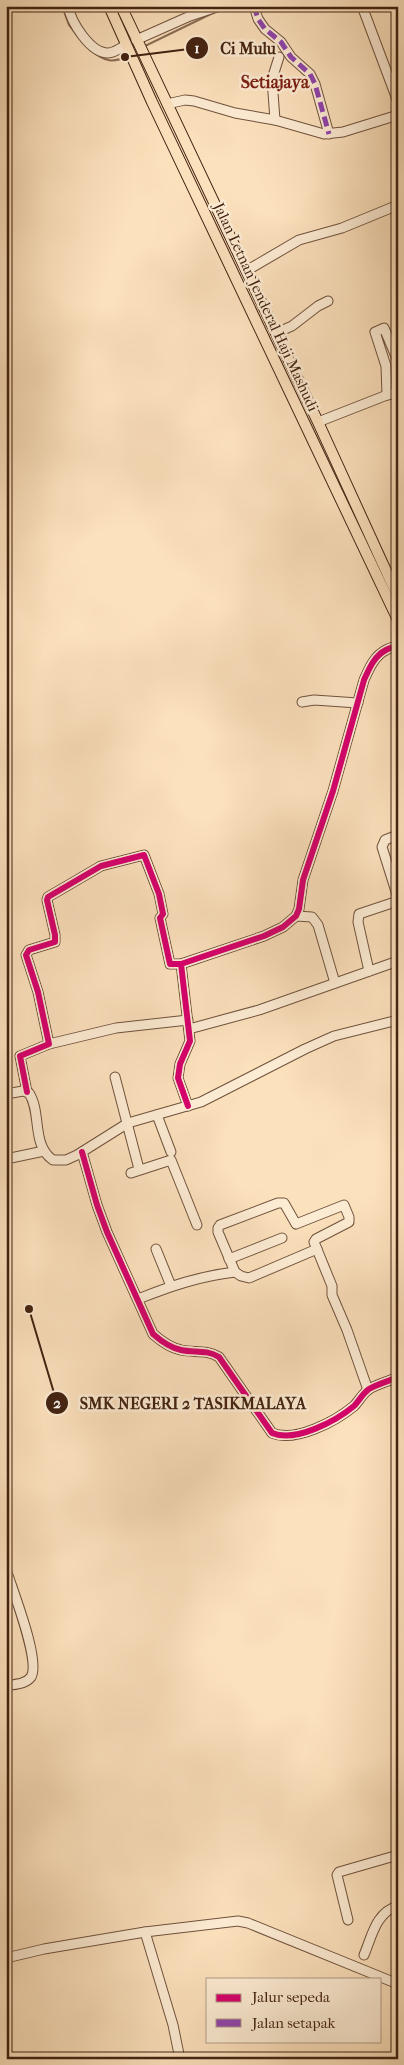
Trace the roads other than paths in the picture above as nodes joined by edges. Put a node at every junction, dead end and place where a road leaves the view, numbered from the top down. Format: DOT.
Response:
graph roads {
  1 [pos="68,6"];
  2 [pos="109,6"];
  3 [pos="121,6"];
  4 [pos="220,6"];
  5 [pos="362,6"];
  6 [pos="254,7"];
  7 [pos="207,8"];
  8 [pos="137,41"];
  9 [pos="126,46"];
  10 [pos="278,57"];
  11 [pos="398,102"];
  12 [pos="167,104"];
  13 [pos="398,114"];
  14 [pos="275,120"];
  15 [pos="329,134"];
  16 [pos="398,205"];
  17 [pos="246,271"];
  18 [pos="328,301"];
  19 [pos="276,333"];
  20 [pos="398,361"];
  21 [pos="386,366"];
  22 [pos="398,393"];
  23 [pos="388,395"];
  24 [pos="318,422"];
  25 [pos="398,597"];
  26 [pos="398,620"];
  27 [pos="398,646"];
  28 [pos="302,702"];
  29 [pos="358,704"];
  30 [pos="398,836"];
  31 [pos="398,900"];
  32 [pos="296,916"];
  33 [pos="398,961"];
  34 [pos="181,964"];
  35 [pos="369,971"];
  36 [pos="335,983"];
  37 [pos="398,1020"];
  38 [pos="189,1024"];
  39 [pos="50,1044"];
  40 [pos="115,1077"];
  41 [pos="27,1092"];
  42 [pos="6,1094"];
  43 [pos="188,1106"];
  44 [pos="157,1115"];
  45 [pos="128,1124"];
  46 [pos="44,1151"];
  47 [pos="82,1152"];
  48 [pos="171,1152"];
  49 [pos="6,1159"];
  50 [pos="197,1225"];
  51 [pos="282,1238"];
  52 [pos="156,1249"];
  53 [pos="318,1249"];
  54 [pos="229,1259"];
  55 [pos="235,1272"];
  56 [pos="171,1286"];
  57 [pos="138,1299"];
  58 [pos="398,1377"];
  59 [pos="368,1390"];
  60 [pos="6,1569"];
  61 [pos="6,1685"];
  62 [pos="398,1855"];
  63 [pos="398,1906"];
  64 [pos="348,1920"];
  65 [pos="144,1932"];
  66 [pos="364,1955"];
  67 [pos="6,1958"];
  68 [pos="398,1984"];
  69 [pos="180,2059"];
  1 -- 9 [label="street"];
  2 -- 9 [label="main road, Jalan Letnan Jenderal Haji Mashudi"];
  3 -- 8 [label="main road, Jalan Letnan Jenderal Haji Mashudi"];
  4 -- 7 [label="street"];
  5 -- 11 [label="street"];
  6 -- 15 [label="street"];
  7 -- 8 [label="street"];
  8 -- 12 [label="main road, Jalan Letnan Jenderal Haji Mashudi"];
  9 -- 26 [label="main road, Jalan Letnan Jenderal Haji Mashudi"];
  10 -- 14 [label="street"];
  12 -- 14 [label="street"];
  12 -- 17 [label="main road, Jalan Letnan Jenderal Haji Mashudi"];
  13 -- 15 [label="street"];
  14 -- 15 [label="street"];
  16 -- 17 [label="street"];
  17 -- 19 [label="main road, Jalan Letnan Jenderal Haji Mashudi"];
  18 -- 19 [label="street"];
  19 -- 24 [label="main road, Jalan Letnan Jenderal Haji Mashudi"];
  20 -- 21 [label="street"];
  20 -- 21 [label="street"];
  21 -- 23 [label="street"];
  22 -- 23 [label="street"];
  23 -- 24 [label="street"];
  24 -- 25 [label="main road, Jalan Letnan Jenderal Haji Mashudi"];
  27 -- 29 [label="street"];
  28 -- 29 [label="street"];
  29 -- 32 [label="street"];
  30 -- 31 [label="street"];
  31 -- 35 [label="street"];
  32 -- 34 [label="street"];
  32 -- 36 [label="street"];
  33 -- 35 [label="street"];
  34 -- 38 [label="street"];
  34 -- 39 [label="street"];
  35 -- 36 [label="street"];
  36 -- 38 [label="street"];
  37 -- 43 [label="street"];
  38 -- 39 [label="street"];
  38 -- 43 [label="street"];
  39 -- 41 [label="street"];
  40 -- 45 [label="street"];
  41 -- 42 [label="street"];
  41 -- 46 [label="street"];
  43 -- 44 [label="street"];
  44 -- 45 [label="street"];
  44 -- 48 [label="street"];
  45 -- 47 [label="street"];
  45 -- 50 [label="street"];
  46 -- 47 [label="street"];
  46 -- 49 [label="street"];
  47 -- 57 [label="street"];
  51 -- 54 [label="street"];
  52 -- 56 [label="street"];
  53 -- 54 [label="street"];
  53 -- 55 [label="street"];
  53 -- 59 [label="street"];
  54 -- 55 [label="street"];
  55 -- 56 [label="street"];
  56 -- 57 [label="street"];
  57 -- 59 [label="street"];
  58 -- 59 [label="street"];
  60 -- 61 [label="street"];
  62 -- 64 [label="street"];
  63 -- 66 [label="street"];
  65 -- 67 [label="street"];
  65 -- 68 [label="street"];
  65 -- 69 [label="street"];
}
